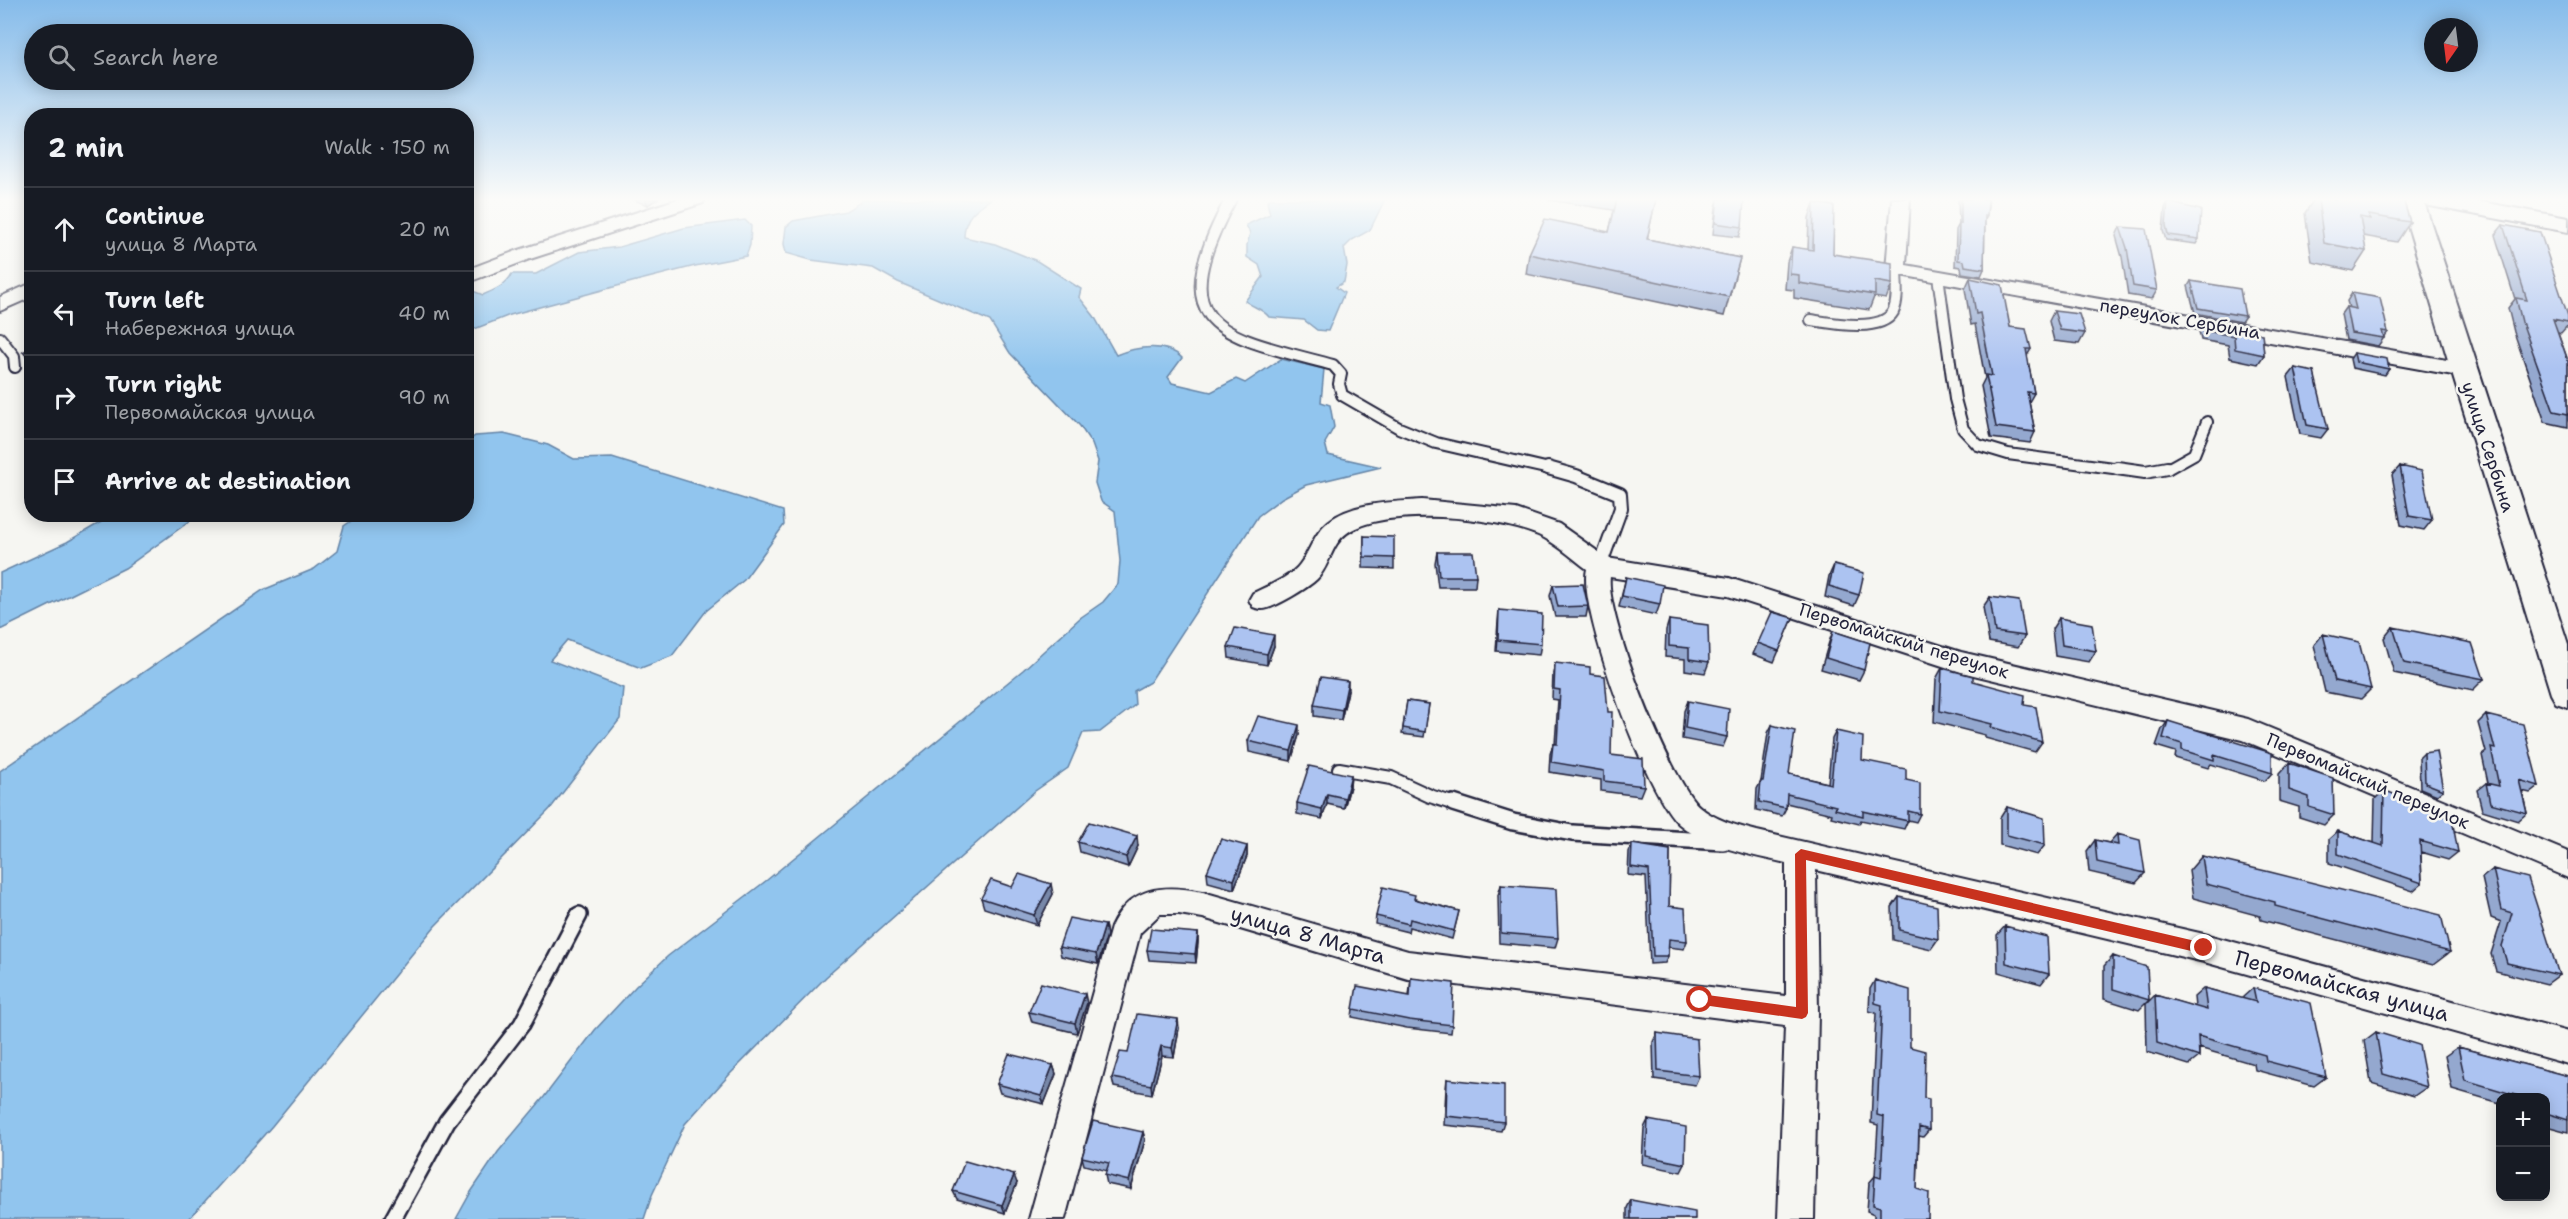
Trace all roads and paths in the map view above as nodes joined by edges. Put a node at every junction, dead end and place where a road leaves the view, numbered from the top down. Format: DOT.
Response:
graph roads {
  1 [pos="521,256"];
  2 [pos="1205,256"];
  3 [pos="1897,256"];
  4 [pos="2429,256"];
  5 [pos="1896,269"];
  6 [pos="474,274"];
  7 [pos="1938,276"];
  8 [pos="24,293"];
  9 [pos="0,305"];
  10 [pos="1811,320"];
  11 [pos="0,338"];
  12 [pos="15,367"];
  13 [pos="2464,370"];
  14 [pos="2208,422"];
  15 [pos="1600,566"];
  16 [pos="1263,600"];
  17 [pos="2568,694"];
  18 [pos="1339,769"];
  19 [pos="1760,844"];
  20 [pos="1801,854"];
  21 [pos="2568,866"];
  22 [pos="579,915"];
  23 [pos="1802,1013"];
  24 [pos="2568,1048"];
  25 [pos="393,1219"];
  26 [pos="1047,1219"];
  27 [pos="1796,1219"];
  1 -- 6 [label="street"];
  2 -- 15 [label="lane"];
  3 -- 5 [label="street"];
  4 -- 13 [label="street, улица Сербина"];
  5 -- 7 [label="street, переулок Сербина"];
  5 -- 10 [label="lane"];
  7 -- 13 [label="street, переулок Сербина"];
  7 -- 14 [label="lane"];
  8 -- 9 [label="street"];
  11 -- 12 [label="lane"];
  13 -- 17 [label="street, улица Сербина"];
  15 -- 16 [label="street, Первомайский переулок"];
  15 -- 19 [label="street, Первомайская улица"];
  15 -- 21 [label="street, Первомайский переулок"];
  18 -- 19 [label="lane"];
  19 -- 20 [label="street, Первомайская улица"];
  20 -- 23 [label="street"];
  20 -- 24 [label="street, Первомайская улица"];
  22 -- 25 [label="lane"];
  23 -- 26 [label="street, улица 8 Марта"];
  23 -- 27 [label="street"];
}
